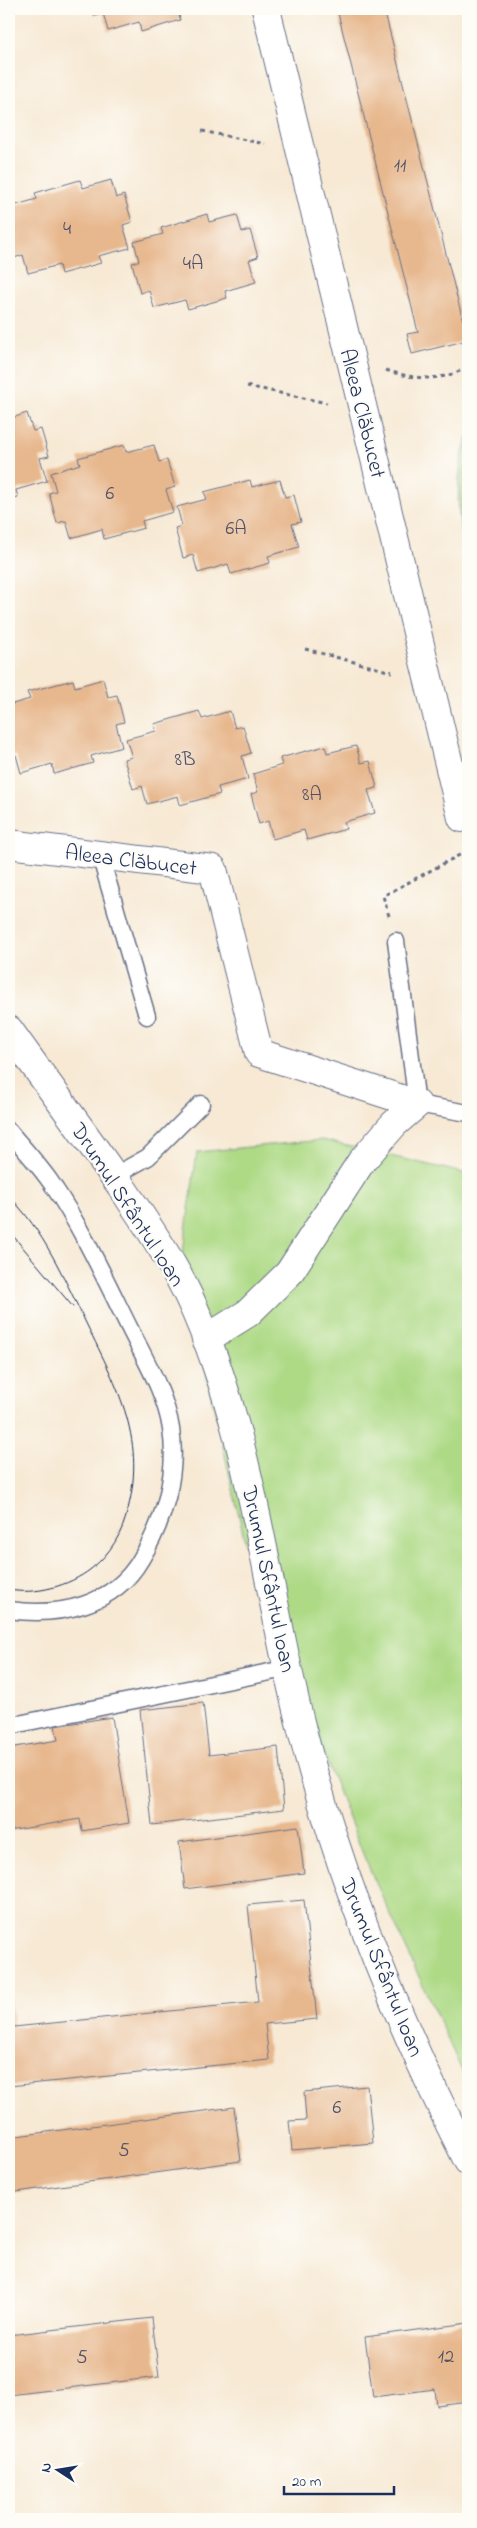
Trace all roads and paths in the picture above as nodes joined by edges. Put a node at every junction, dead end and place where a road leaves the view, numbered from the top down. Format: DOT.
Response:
graph roads {
  1 [pos="266,9"];
  2 [pos="462,9"];
  3 [pos="468,31"];
  4 [pos="202,131"];
  5 [pos="300,152"];
  6 [pos="350,358"];
  7 [pos="468,367"];
  8 [pos="247,386"];
  9 [pos="363,410"];
  10 [pos="305,650"];
  11 [pos="429,682"];
  12 [pos="462,818"];
  13 [pos="9,844"];
  14 [pos="468,851"];
  15 [pos="100,854"];
  16 [pos="396,941"];
  17 [pos="147,1016"];
  18 [pos="9,1030"];
  19 [pos="201,1104"];
  20 [pos="417,1104"];
  21 [pos="468,1113"];
  22 [pos="9,1131"];
  23 [pos="114,1176"];
  24 [pos="206,1339"];
  25 [pos="9,1610"];
  26 [pos="289,1668"];
  27 [pos="9,1726"];
  28 [pos="468,2161"];
  1 -- 5 [label="street, Aleea Clăbucet"];
  2 -- 3 [label="path"];
  4 -- 5 [label="path"];
  5 -- 6 [label="street, Aleea Clăbucet"];
  6 -- 7 [label="path"];
  6 -- 9 [label="street, Aleea Clăbucet"];
  8 -- 9 [label="path"];
  9 -- 11 [label="street, Aleea Clăbucet"];
  10 -- 11 [label="path"];
  11 -- 12 [label="street, Aleea Clăbucet"];
  13 -- 15 [label="street, Aleea Clăbucet"];
  14 -- 16 [label="path"];
  15 -- 17 [label="lane"];
  15 -- 20 [label="street, Aleea Clăbucet"];
  16 -- 20 [label="lane"];
  18 -- 23 [label="street, Drumul Sfântul Ioan"];
  19 -- 23 [label="lane"];
  20 -- 21 [label="lane"];
  20 -- 24 [label="street"];
  22 -- 25 [label="lane"];
  23 -- 24 [label="street, Drumul Sfântul Ioan"];
  24 -- 26 [label="street, Drumul Sfântul Ioan"];
  26 -- 27 [label="lane"];
  26 -- 28 [label="street, Drumul Sfântul Ioan"];
}
